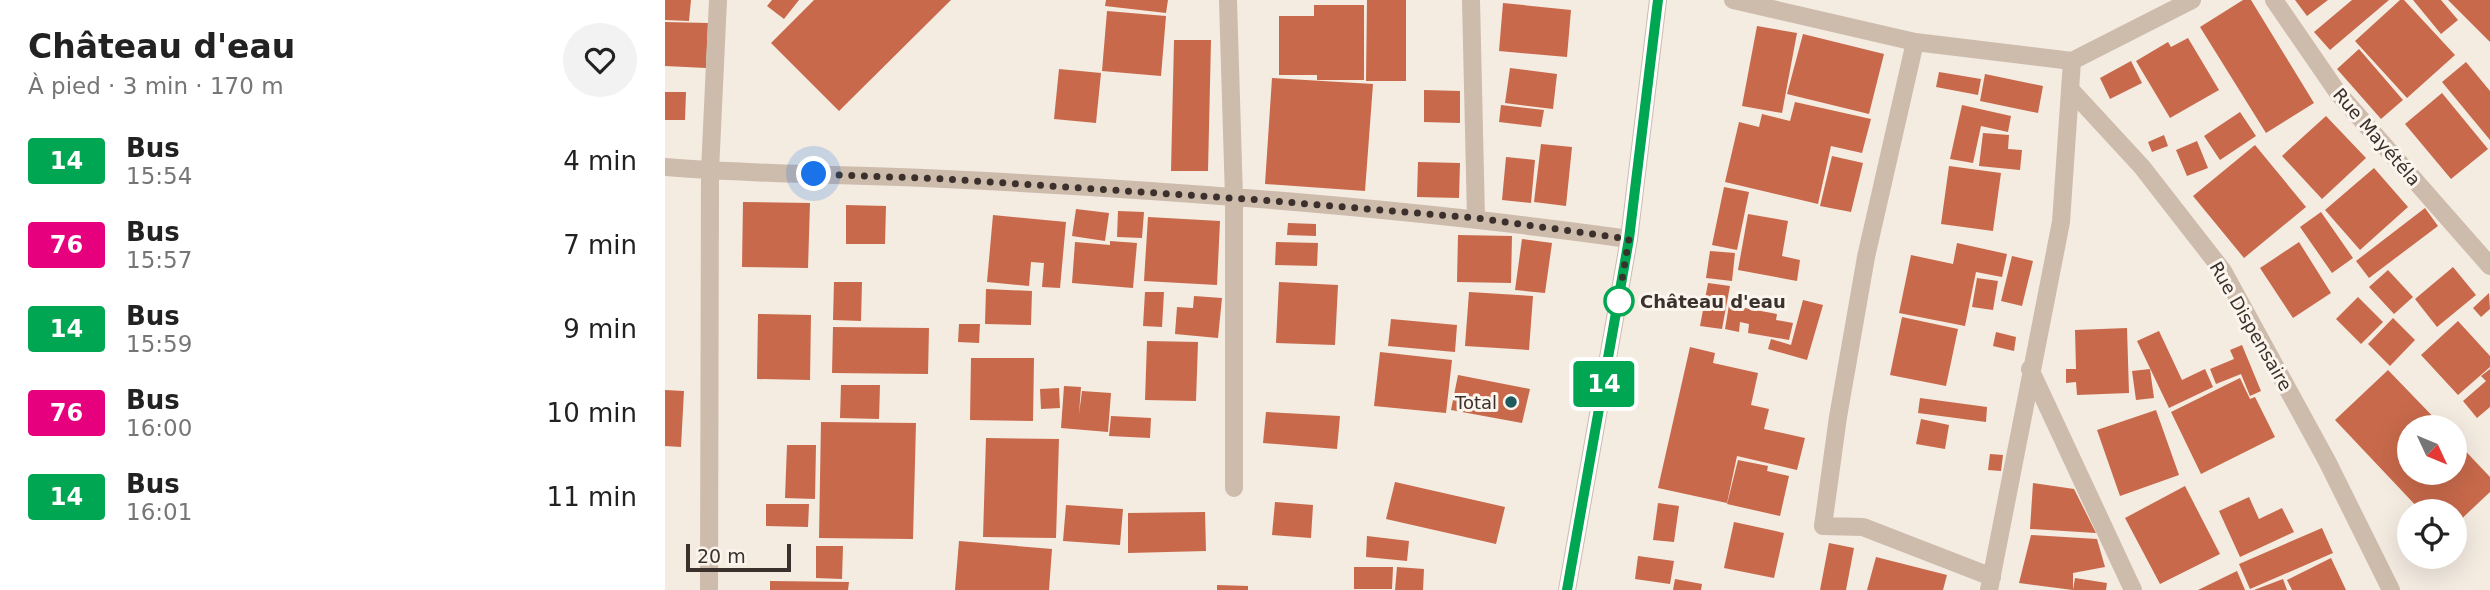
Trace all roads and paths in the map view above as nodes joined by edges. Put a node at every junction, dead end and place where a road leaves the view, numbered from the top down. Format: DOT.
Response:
graph roads {
  1 [pos="718,0"];
  2 [pos="1228,0"];
  3 [pos="1471,0"];
  4 [pos="1658,0"];
  5 [pos="1733,0"];
  6 [pos="2192,0"];
  7 [pos="2274,0"];
  8 [pos="1915,42"];
  9 [pos="2072,61"];
  10 [pos="2070,89"];
  11 [pos="665,167"];
  12 [pos="710,171"];
  13 [pos="1234,198"];
  14 [pos="1476,218"];
  15 [pos="1629,239"];
  16 [pos="2490,266"];
  17 [pos="2031,369"];
  18 [pos="1234,488"];
  19 [pos="1991,583"];
  20 [pos="709,590"];
  21 [pos="1567,590"];
  22 [pos="2133,590"];
  23 [pos="2391,590"];
  1 -- 12 [label="street"];
  2 -- 13 [label="street"];
  3 -- 14 [label="street"];
  4 -- 15 [label="street"];
  5 -- 8 [label="street"];
  6 -- 9 [label="street"];
  7 -- 16 [label="street, Rue Mayétéla"];
  8 -- 9 [label="street"];
  8 -- 19 [label="street"];
  9 -- 10 [label="street"];
  10 -- 17 [label="street"];
  10 -- 23 [label="street, Rue Dispensaire"];
  11 -- 12 [label="street"];
  12 -- 13 [label="street"];
  12 -- 20 [label="street"];
  13 -- 14 [label="street"];
  13 -- 18 [label="street"];
  14 -- 15 [label="street"];
  15 -- 21 [label="street"];
  17 -- 19 [label="street"];
  17 -- 22 [label="street"];
}
